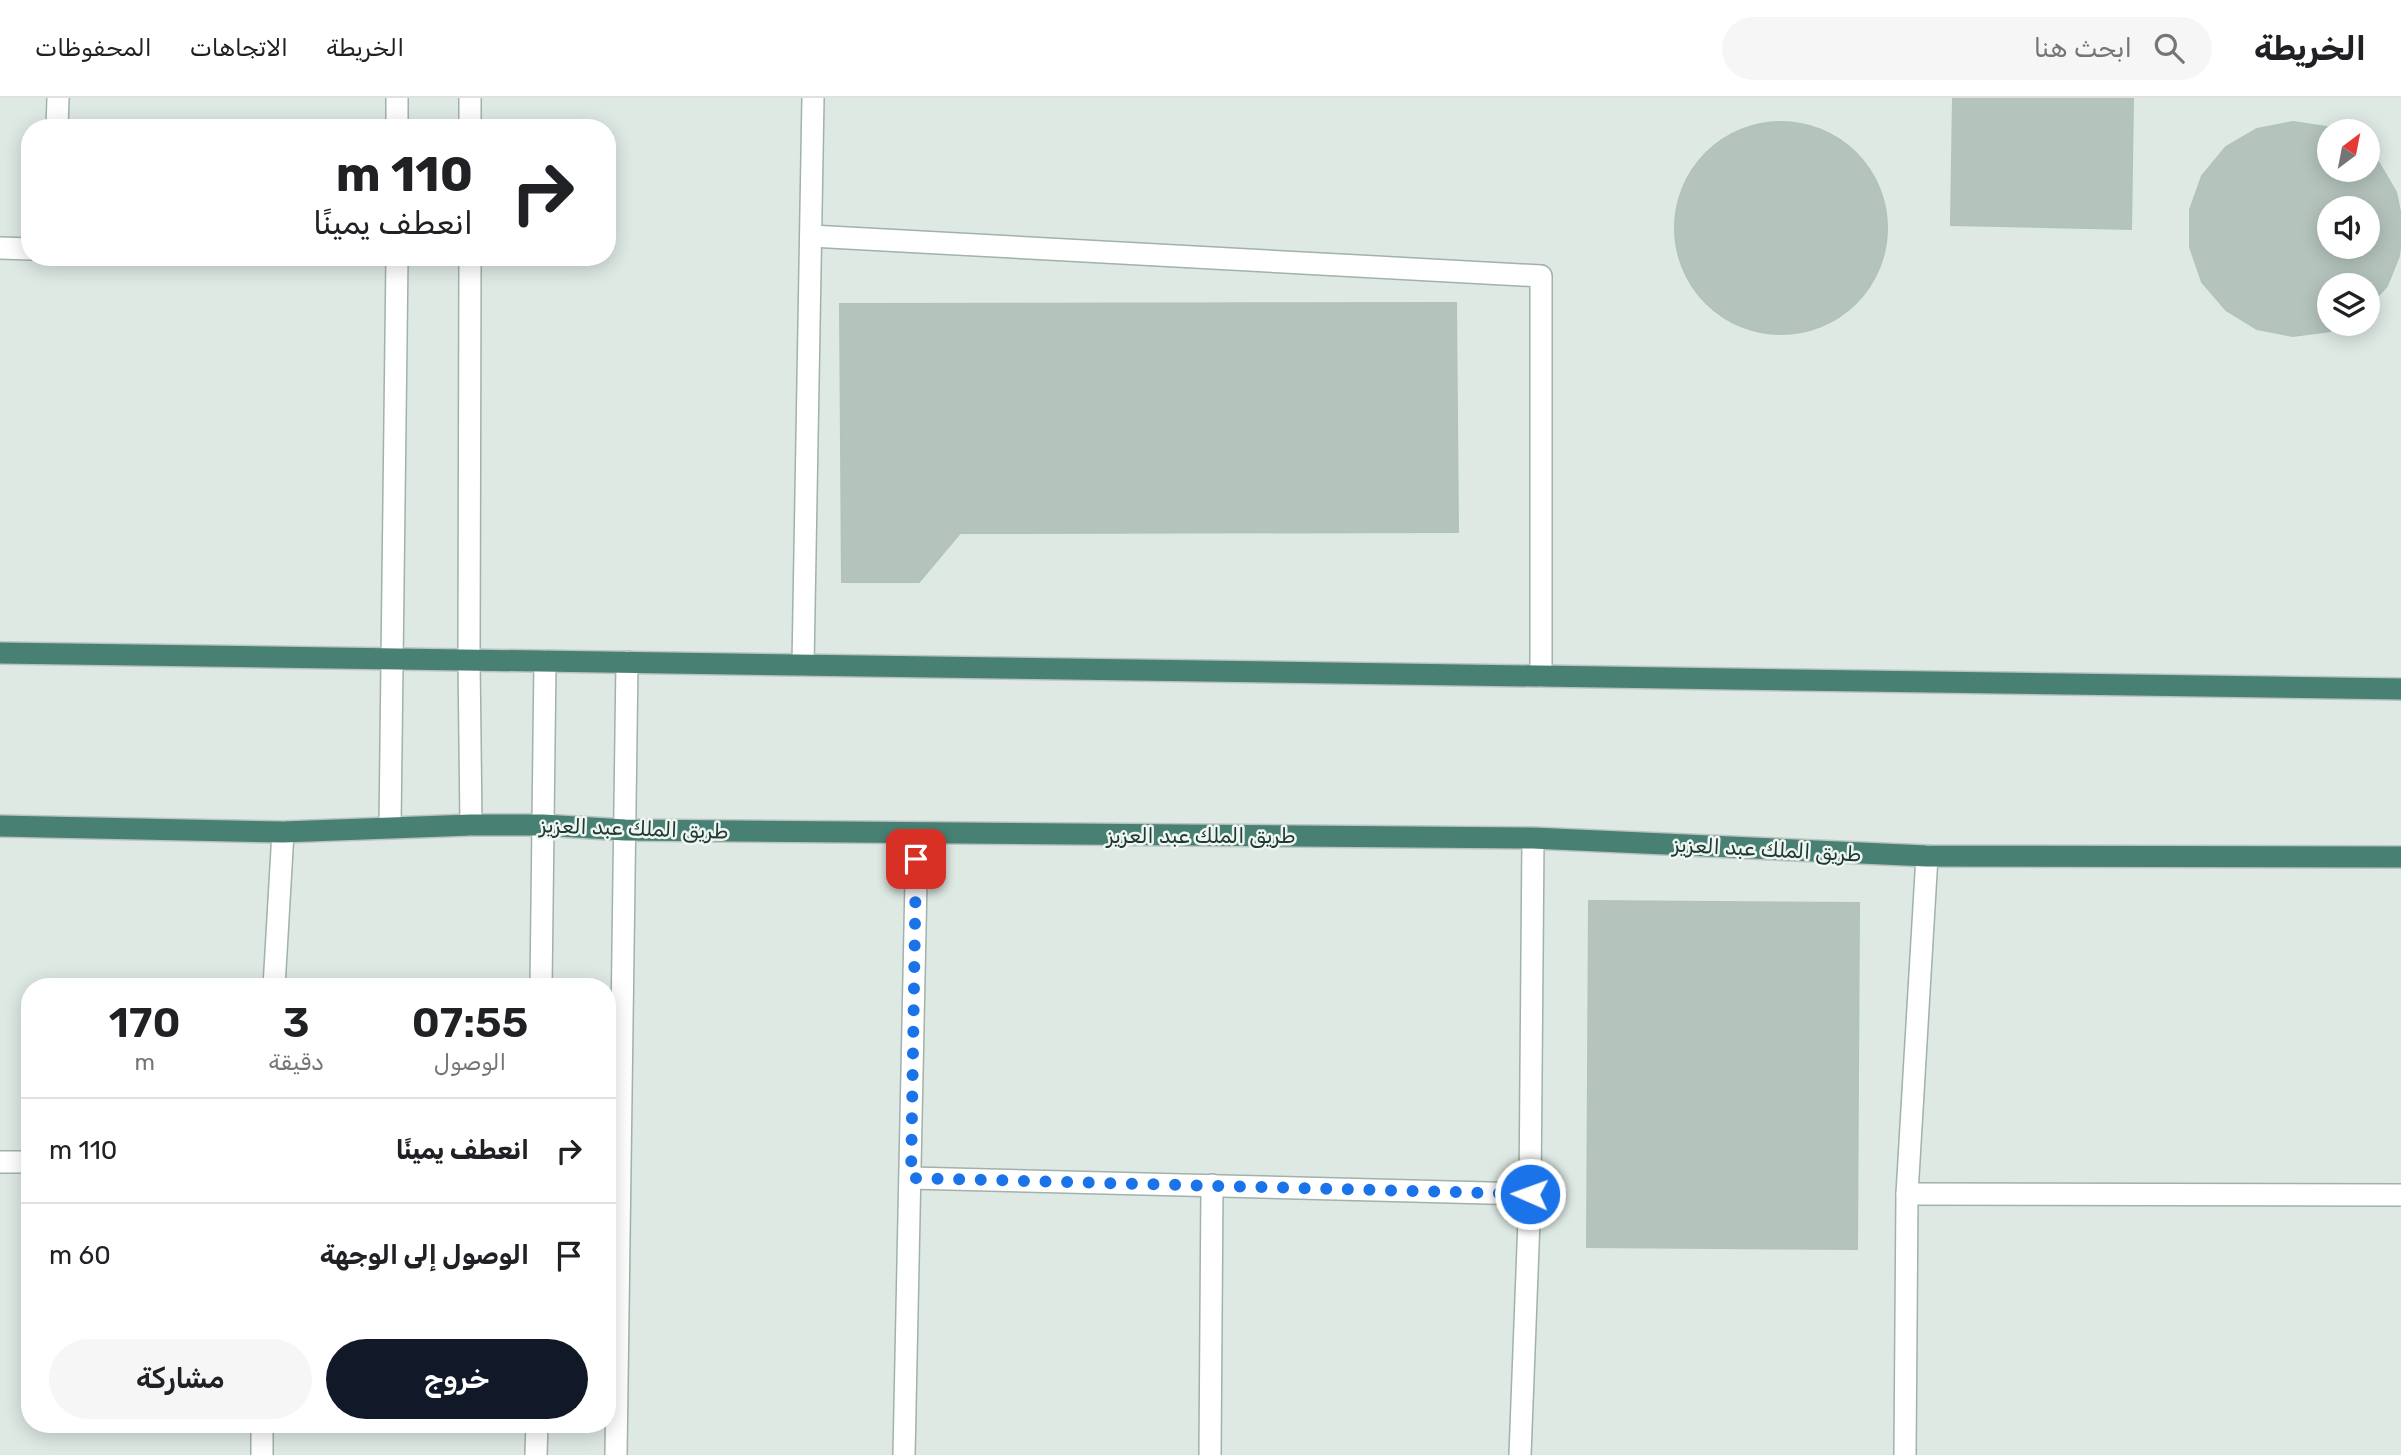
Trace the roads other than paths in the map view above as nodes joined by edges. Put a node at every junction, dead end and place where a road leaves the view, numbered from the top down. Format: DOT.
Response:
graph roads {
  1 [pos="58,98"];
  2 [pos="397,98"];
  3 [pos="470,98"];
  4 [pos="813,98"];
  5 [pos="57,119"];
  6 [pos="397,119"];
  7 [pos="470,119"];
  8 [pos="811,236"];
  9 [pos="0,248"];
  10 [pos="21,249"];
  11 [pos="397,266"];
  12 [pos="470,266"];
  13 [pos="0,653"];
  14 [pos="391,659"];
  15 [pos="469,660"];
  16 [pos="545,661"];
  17 [pos="627,662"];
  18 [pos="803,665"];
  19 [pos="1541,676"];
  20 [pos="2401,689"];
  21 [pos="471,825"];
  22 [pos="543,825"];
  23 [pos="0,826"];
  24 [pos="390,827"];
  25 [pos="625,830"];
  26 [pos="283,832"];
  27 [pos="917,833"];
  28 [pos="1533,838"];
  29 [pos="1927,856"];
  30 [pos="2401,858"];
  31 [pos="275,978"];
  32 [pos="541,978"];
  33 [pos="0,1162"];
  34 [pos="21,1162"];
  35 [pos="911,1178"];
  36 [pos="1212,1185"];
  37 [pos="1530,1194"];
  38 [pos="1907,1194"];
  39 [pos="2401,1195"];
  40 [pos="262,1433"];
  41 [pos="537,1433"];
  42 [pos="262,1455"];
  43 [pos="536,1455"];
  44 [pos="616,1455"];
  45 [pos="904,1455"];
  46 [pos="1210,1455"];
  47 [pos="1520,1455"];
  48 [pos="1905,1455"];
  1 -- 5 [label="street"];
  2 -- 6 [label="street"];
  3 -- 7 [label="street"];
  4 -- 8 [label="street"];
  8 -- 18 [label="street"];
  8 -- 19 [label="street"];
  9 -- 10 [label="street"];
  11 -- 14 [label="street"];
  12 -- 15 [label="street"];
  13 -- 14 [label="highway"];
  14 -- 15 [label="highway"];
  14 -- 24 [label="street"];
  15 -- 16 [label="highway"];
  15 -- 21 [label="street"];
  16 -- 17 [label="highway"];
  16 -- 22 [label="street"];
  17 -- 18 [label="highway"];
  17 -- 25 [label="street"];
  18 -- 19 [label="highway"];
  19 -- 20 [label="highway"];
  21 -- 22 [label="highway, طريق الملك عبد العزيز"];
  21 -- 24 [label="highway, طريق الملك عبد العزيز"];
  22 -- 25 [label="highway, طريق الملك عبد العزيز"];
  22 -- 32 [label="street"];
  23 -- 26 [label="highway, طريق الملك عبد العزيز"];
  24 -- 26 [label="highway, طريق الملك عبد العزيز"];
  25 -- 27 [label="highway, طريق الملك عبد العزيز"];
  25 -- 44 [label="street"];
  26 -- 31 [label="street"];
  27 -- 28 [label="highway, طريق الملك عبد العزيز"];
  27 -- 35 [label="street"];
  28 -- 29 [label="highway, طريق الملك عبد العزيز"];
  28 -- 37 [label="street"];
  29 -- 30 [label="highway, طريق الملك عبد العزيز"];
  29 -- 38 [label="street"];
  33 -- 34 [label="street"];
  35 -- 36 [label="street"];
  35 -- 45 [label="street"];
  36 -- 37 [label="street"];
  36 -- 46 [label="street"];
  37 -- 47 [label="street"];
  38 -- 39 [label="street"];
  38 -- 48 [label="street"];
  40 -- 42 [label="street"];
  41 -- 43 [label="street"];
}
